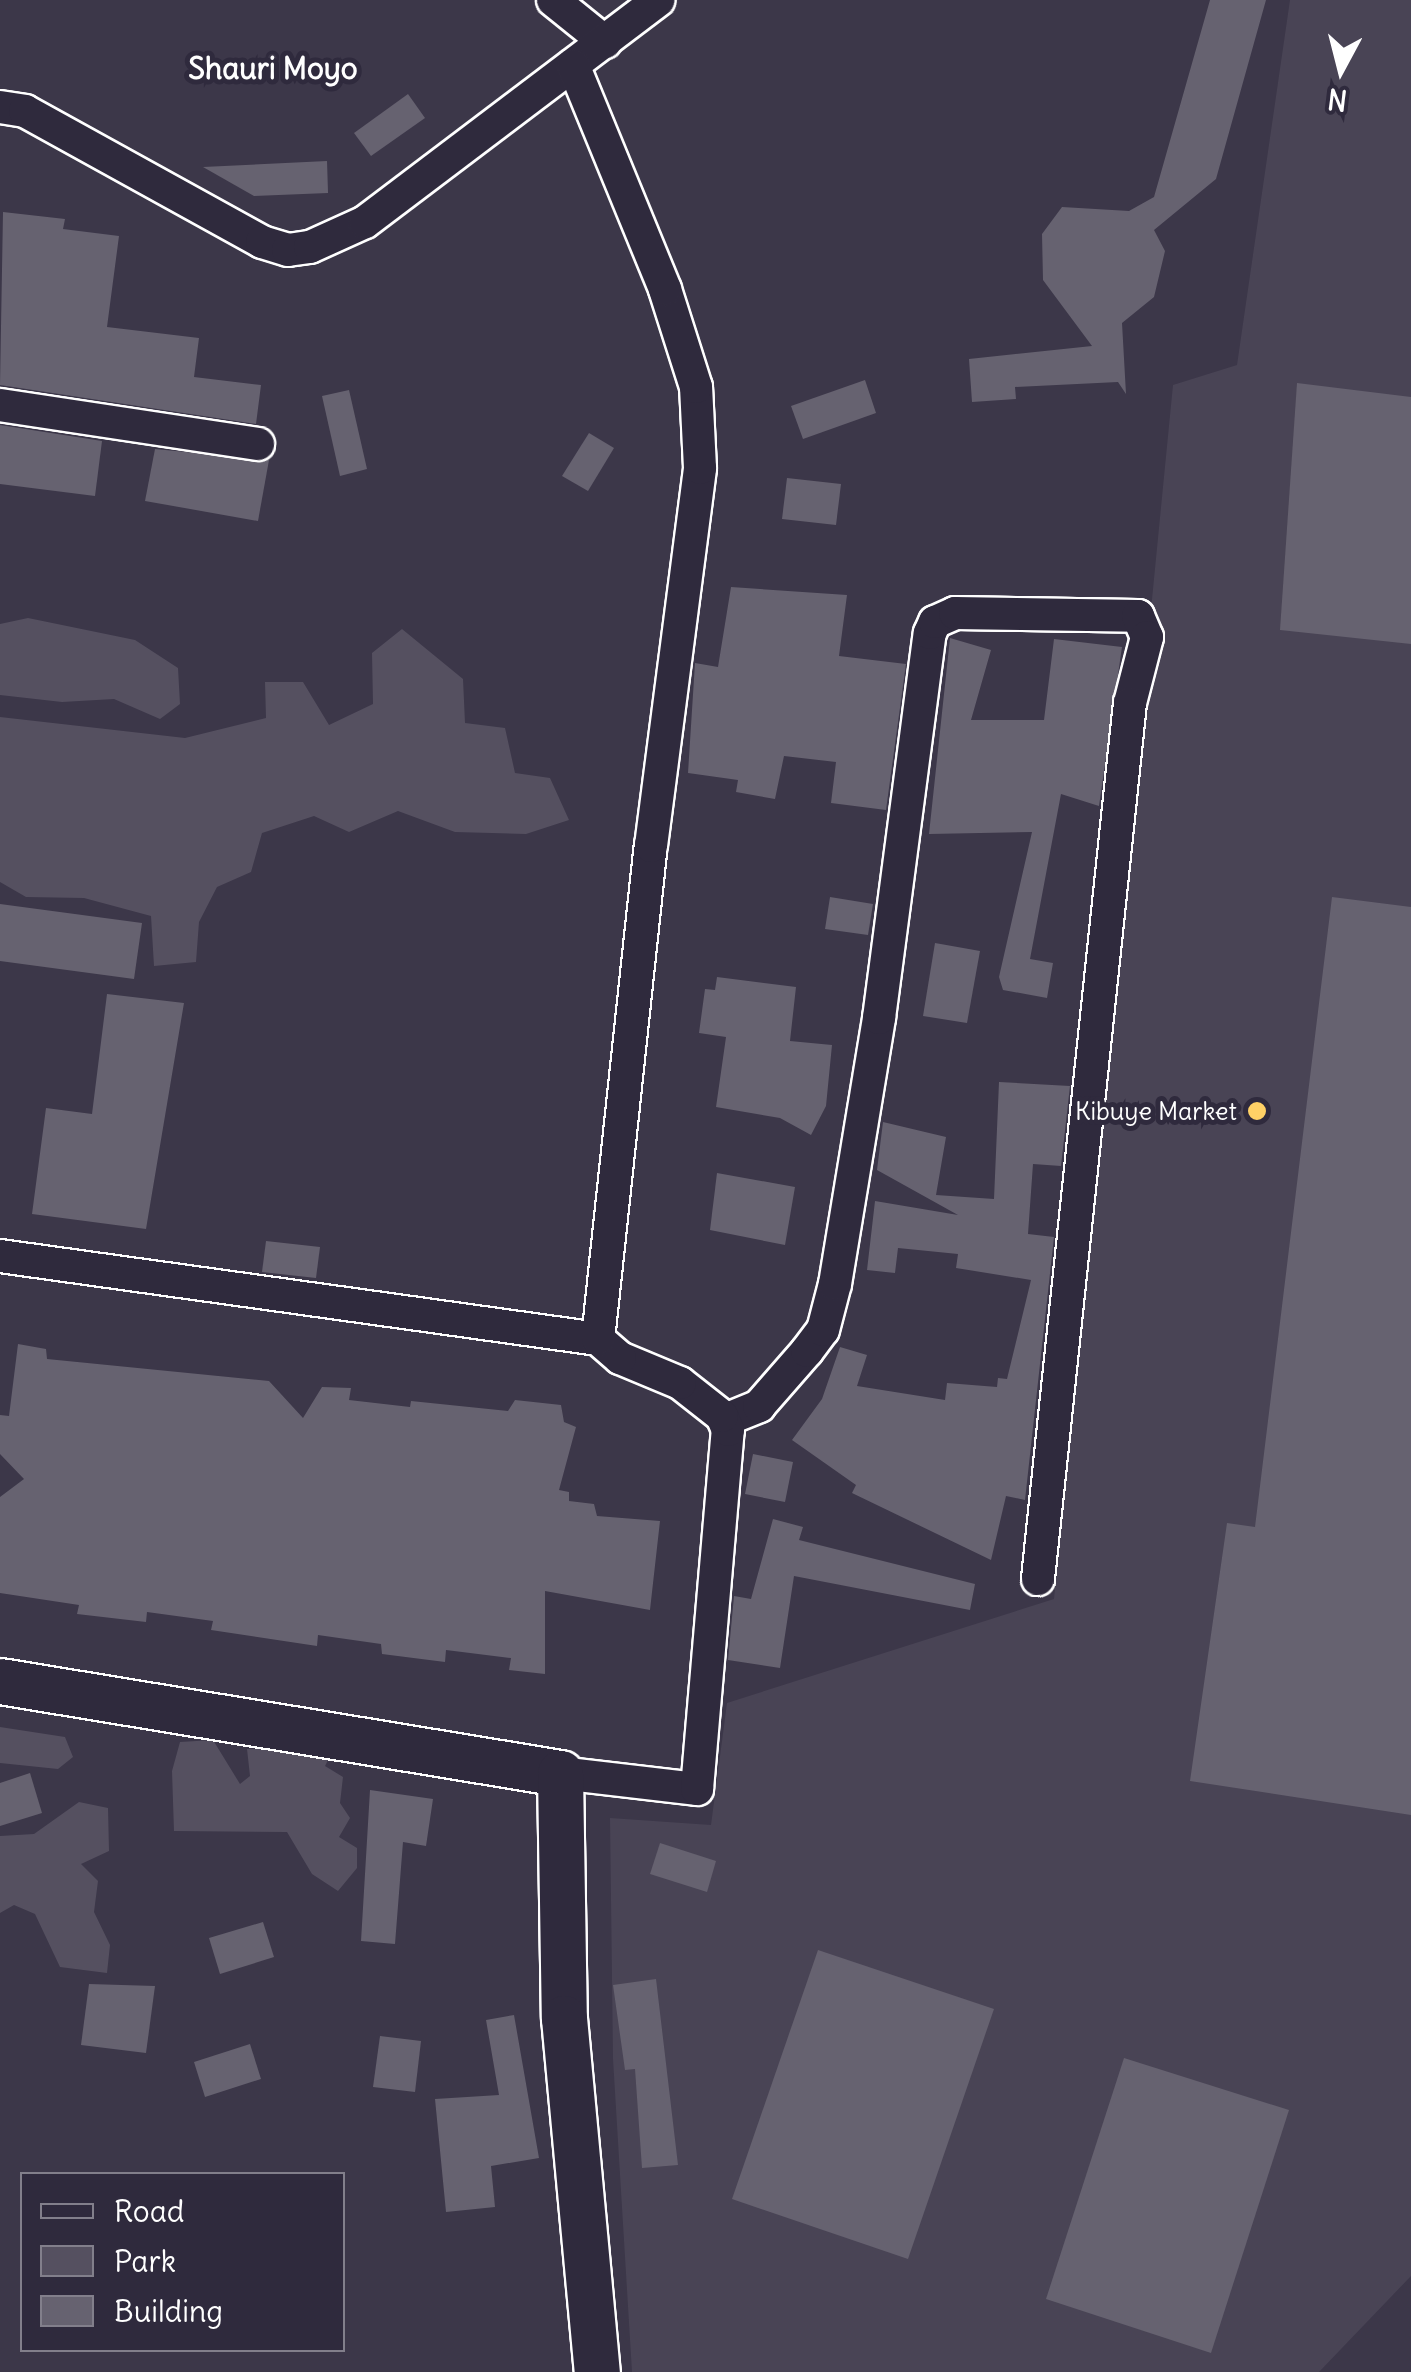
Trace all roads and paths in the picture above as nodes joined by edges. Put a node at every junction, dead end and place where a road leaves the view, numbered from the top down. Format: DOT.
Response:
graph roads {
  1 [pos="553,0"];
  2 [pos="660,0"];
  3 [pos="605,42"];
  4 [pos="573,65"];
  5 [pos="0,107"];
  6 [pos="0,405"];
  7 [pos="258,444"];
  8 [pos="0,1256"];
  9 [pos="598,1339"];
  10 [pos="725,1420"];
  11 [pos="1038,1579"];
  12 [pos="0,1681"];
  13 [pos="560,1773"];
  14 [pos="596,2372"];
  1 -- 3 [label="street"];
  2 -- 3 [label="street"];
  3 -- 4 [label="street"];
  4 -- 5 [label="street"];
  4 -- 9 [label="street"];
  6 -- 7 [label="street"];
  8 -- 9 [label="street"];
  9 -- 10 [label="street"];
  10 -- 11 [label="street"];
  10 -- 13 [label="street"];
  12 -- 13 [label="main road"];
  13 -- 14 [label="main road"];
}
